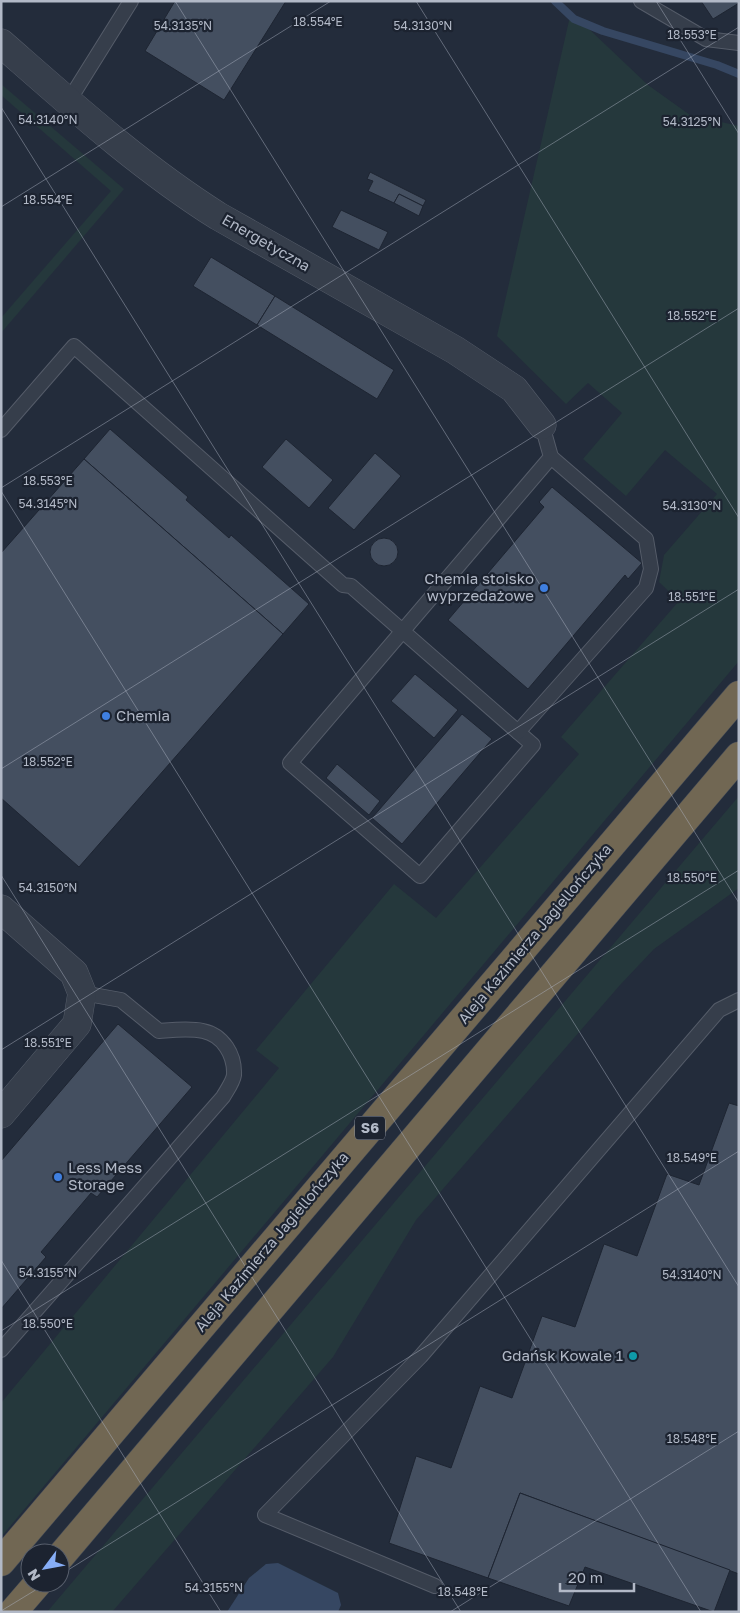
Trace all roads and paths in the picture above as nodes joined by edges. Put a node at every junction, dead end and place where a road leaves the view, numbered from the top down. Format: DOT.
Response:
graph roads {
  1 [pos="131,1"];
  2 [pos="640,1"];
  3 [pos="1,43"];
  4 [pos="739,43"];
  5 [pos="68,102"];
  6 [pos="542,425"];
  7 [pos="1,430"];
  8 [pos="551,457"];
  9 [pos="402,631"];
  10 [pos="739,694"];
  11 [pos="518,732"];
  12 [pos="739,756"];
  13 [pos="1,909"];
  14 [pos="82,993"];
  15 [pos="739,1000"];
  16 [pos="1,1114"];
  17 [pos="1,1350"];
  18 [pos="70,1545"];
  19 [pos="1,1562"];
  20 [pos="435,1586"];
  21 [pos="29,1593"];
  22 [pos="13,1612"];
  1 -- 5 [label="lane"];
  2 -- 4 [label="lane"];
  3 -- 5 [label="street, Energetyczna"];
  5 -- 6 [label="street, Energetyczna"];
  6 -- 8 [label="lane"];
  7 -- 9 [label="lane"];
  8 -- 9 [label="lane"];
  8 -- 11 [label="lane"];
  9 -- 11 [label="lane"];
  9 -- 11 [label="lane"];
  10 -- 19 [label="highway, Aleja Kazimierza Jagiellończyka / S6"];
  12 -- 18 [label="highway, S6"];
  13 -- 14 [label="street"];
  14 -- 16 [label="street"];
  14 -- 17 [label="lane"];
  15 -- 20 [label="lane"];
  21 -- 22 [label="highway"];
}
